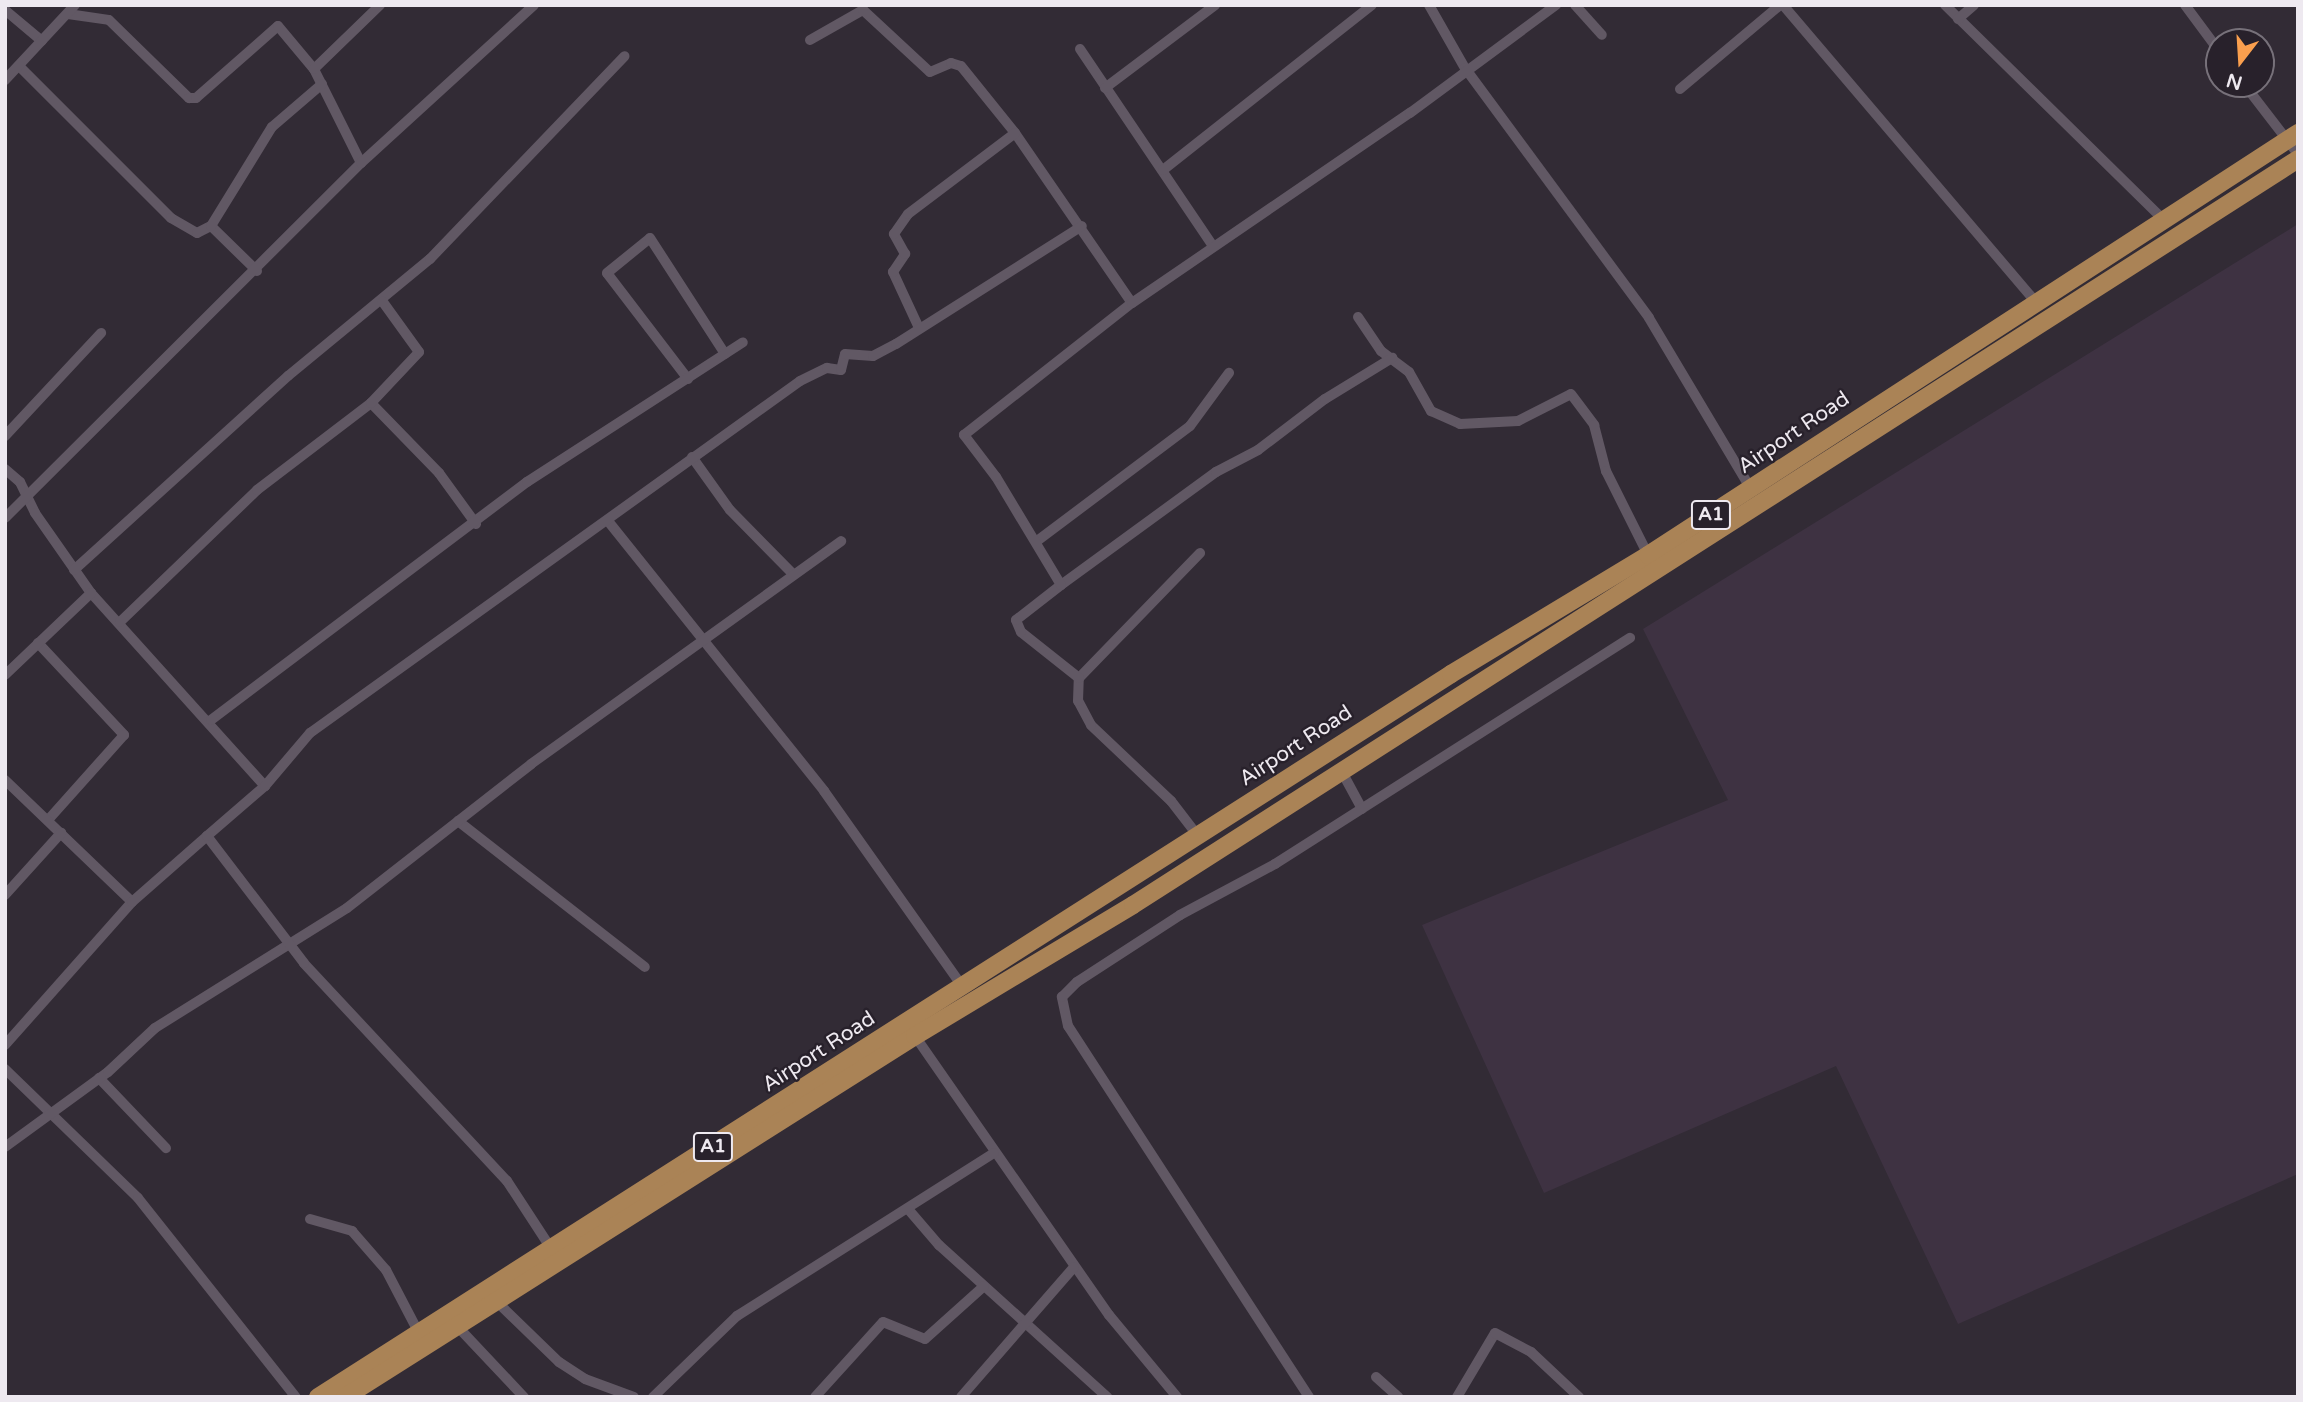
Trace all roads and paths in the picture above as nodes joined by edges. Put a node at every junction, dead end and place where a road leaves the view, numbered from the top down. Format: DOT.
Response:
graph roads {
  1 [pos="380,5"];
  2 [pos="534,5"];
  3 [pos="1215,5"];
  4 [pos="1372,5"];
  5 [pos="1429,5"];
  6 [pos="1556,5"];
  7 [pos="1575,5"];
  8 [pos="1782,5"];
  9 [pos="1945,5"];
  10 [pos="1974,5"];
  11 [pos="2185,5"];
  12 [pos="5,10"];
  13 [pos="71,10"];
  14 [pos="1958,19"];
  15 [pos="2205,32"];
  16 [pos="1602,35"];
  17 [pos="810,40"];
  18 [pos="42,41"];
  19 [pos="1080,50"];
  20 [pos="625,56"];
  21 [pos="19,66"];
  22 [pos="1465,68"];
  23 [pos="314,69"];
  24 [pos="5,80"];
  25 [pos="322,84"];
  26 [pos="1105,88"];
  27 [pos="1680,89"];
  28 [pos="2255,98"];
  29 [pos="1015,132"];
  30 [pos="2295,147"];
  31 [pos="361,163"];
  32 [pos="1163,170"];
  33 [pos="2163,219"];
  34 [pos="211,226"];
  35 [pos="1082,226"];
  36 [pos="1213,246"];
  37 [pos="257,271"];
  38 [pos="2035,301"];
  39 [pos="383,302"];
  40 [pos="1132,303"];
  41 [pos="1358,317"];
  42 [pos="919,328"];
  43 [pos="101,333"];
  44 [pos="743,342"];
  45 [pos="725,354"];
  46 [pos="1392,358"];
  47 [pos="1229,373"];
  48 [pos="688,379"];
  49 [pos="372,403"];
  50 [pos="5,436"];
  51 [pos="692,457"];
  52 [pos="5,469"];
  53 [pos="1751,489"];
  54 [pos="29,496"];
  55 [pos="5,518"];
  56 [pos="608,521"];
  57 [pos="476,524"];
  58 [pos="841,541"];
  59 [pos="1037,541"];
  60 [pos="1200,553"];
  61 [pos="1648,555"];
  62 [pos="74,570"];
  63 [pos="791,572"];
  64 [pos="1061,585"];
  65 [pos="91,593"];
  66 [pos="120,622"];
  67 [pos="1630,638"];
  68 [pos="38,643"];
  69 [pos="704,644"];
  70 [pos="5,675"];
  71 [pos="1079,678"];
  72 [pos="211,720"];
  73 [pos="1342,772"];
  74 [pos="5,780"];
  75 [pos="265,786"];
  76 [pos="1362,809"];
  77 [pos="48,820"];
  78 [pos="458,821"];
  79 [pos="61,833"];
  80 [pos="207,836"];
  81 [pos="1198,836"];
  82 [pos="5,895"];
  83 [pos="132,902"];
  84 [pos="288,943"];
  85 [pos="645,967"];
  86 [pos="963,987"];
  87 [pos="915,1036"];
  88 [pos="5,1045"];
  89 [pos="5,1069"];
  90 [pos="99,1078"];
  91 [pos="52,1113"];
  92 [pos="5,1147"];
  93 [pos="166,1148"];
  94 [pos="994,1153"];
  95 [pos="908,1209"];
  96 [pos="310,1219"];
  97 [pos="556,1255"];
  98 [pos="1074,1267"];
  99 [pos="984,1286"];
  100 [pos="495,1301"];
  101 [pos="1027,1323"];
  102 [pos="457,1326"];
  103 [pos="420,1335"];
  104 [pos="1376,1377"];
  105 [pos="351,1395"];
  106 [pos="296,1397"];
  107 [pos="318,1397"];
  108 [pos="524,1397"];
  109 [pos="634,1397"];
  110 [pos="653,1397"];
  111 [pos="816,1397"];
  112 [pos="961,1397"];
  113 [pos="1107,1397"];
  114 [pos="1177,1397"];
  115 [pos="1309,1397"];
  116 [pos="1398,1397"];
  117 [pos="1457,1397"];
  118 [pos="1579,1397"];
  1 -- 23 [label="street"];
  2 -- 31 [label="street"];
  3 -- 26 [label="street"];
  4 -- 32 [label="street"];
  5 -- 22 [label="street"];
  6 -- 22 [label="street"];
  7 -- 16 [label="street"];
  8 -- 27 [label="street"];
  8 -- 38 [label="street"];
  9 -- 14 [label="street"];
  10 -- 14 [label="street"];
  11 -- 15 [label="street"];
  12 -- 18 [label="street"];
  13 -- 18 [label="street"];
  13 -- 23 [label="street"];
  14 -- 33 [label="street"];
  17 -- 29 [label="street"];
  18 -- 21 [label="street"];
  19 -- 26 [label="street"];
  20 -- 39 [label="street"];
  21 -- 24 [label="street"];
  21 -- 34 [label="street"];
  22 -- 36 [label="street"];
  22 -- 53 [label="street"];
  23 -- 25 [label="street"];
  25 -- 31 [label="street"];
  25 -- 34 [label="street"];
  26 -- 32 [label="street"];
  28 -- 30 [label="street"];
  29 -- 35 [label="street"];
  29 -- 42 [label="street"];
  30 -- 33 [label="highway, Airport Road / A1"];
  30 -- 73 [label="highway, Airport Road / A1"];
  31 -- 37 [label="street"];
  32 -- 36 [label="street"];
  33 -- 38 [label="highway, Airport Road / A1"];
  34 -- 37 [label="street"];
  35 -- 40 [label="street"];
  35 -- 42 [label="street"];
  36 -- 40 [label="street"];
  37 -- 54 [label="street"];
  38 -- 53 [label="highway, Airport Road / A1"];
  39 -- 49 [label="street"];
  39 -- 62 [label="street"];
  40 -- 59 [label="street"];
  41 -- 46 [label="street"];
  42 -- 51 [label="street"];
  43 -- 50 [label="street"];
  44 -- 45 [label="street"];
  45 -- 48 [label="street"];
  45 -- 48 [label="street"];
  46 -- 61 [label="street"];
  46 -- 64 [label="street"];
  47 -- 59 [label="street"];
  48 -- 57 [label="street"];
  49 -- 57 [label="street"];
  49 -- 66 [label="street"];
  51 -- 56 [label="street"];
  51 -- 63 [label="street"];
  52 -- 54 [label="street"];
  53 -- 61 [label="highway, Airport Road / A1"];
  54 -- 55 [label="street"];
  54 -- 62 [label="street"];
  56 -- 69 [label="street"];
  56 -- 75 [label="street"];
  57 -- 72 [label="street"];
  58 -- 63 [label="street"];
  59 -- 64 [label="street"];
  60 -- 71 [label="street"];
  61 -- 81 [label="highway, Airport Road / A1"];
  62 -- 65 [label="street"];
  63 -- 69 [label="street"];
  64 -- 71 [label="street"];
  65 -- 66 [label="street"];
  65 -- 68 [label="street"];
  66 -- 72 [label="street"];
  67 -- 76 [label="street"];
  68 -- 70 [label="street"];
  68 -- 77 [label="street"];
  69 -- 78 [label="street"];
  69 -- 86 [label="street"];
  71 -- 81 [label="street"];
  72 -- 75 [label="street"];
  73 -- 76 [label="street"];
  73 -- 87 [label="highway, Airport Road / A1"];
  74 -- 77 [label="street"];
  75 -- 80 [label="street"];
  76 -- 115 [label="street"];
  77 -- 79 [label="street"];
  78 -- 84 [label="street"];
  78 -- 85 [label="street"];
  79 -- 82 [label="street"];
  79 -- 83 [label="street"];
  80 -- 83 [label="street"];
  80 -- 84 [label="street"];
  81 -- 86 [label="highway, Airport Road / A1"];
  83 -- 88 [label="street"];
  84 -- 90 [label="street"];
  84 -- 97 [label="street"];
  86 -- 97 [label="highway, Airport Road / A1"];
  87 -- 94 [label="street"];
  87 -- 97 [label="highway, Airport Road / A1"];
  89 -- 91 [label="street"];
  90 -- 91 [label="street"];
  90 -- 93 [label="street"];
  91 -- 92 [label="street"];
  91 -- 106 [label="street"];
  94 -- 95 [label="street"];
  94 -- 98 [label="street"];
  95 -- 99 [label="street"];
  95 -- 110 [label="street"];
  96 -- 103 [label="street"];
  97 -- 100 [label="highway, Airport Road / A1"];
  97 -- 103 [label="highway, Airport Road / A1"];
  98 -- 101 [label="street"];
  98 -- 114 [label="street"];
  99 -- 101 [label="street"];
  99 -- 111 [label="street"];
  100 -- 102 [label="highway, Airport Road / A1"];
  100 -- 109 [label="street"];
  101 -- 112 [label="street"];
  101 -- 113 [label="street"];
  102 -- 105 [label="highway, Airport Road / A1"];
  102 -- 108 [label="street"];
  103 -- 107 [label="highway, Airport Road / A1"];
  104 -- 116 [label="street"];
  117 -- 118 [label="street"];
}
